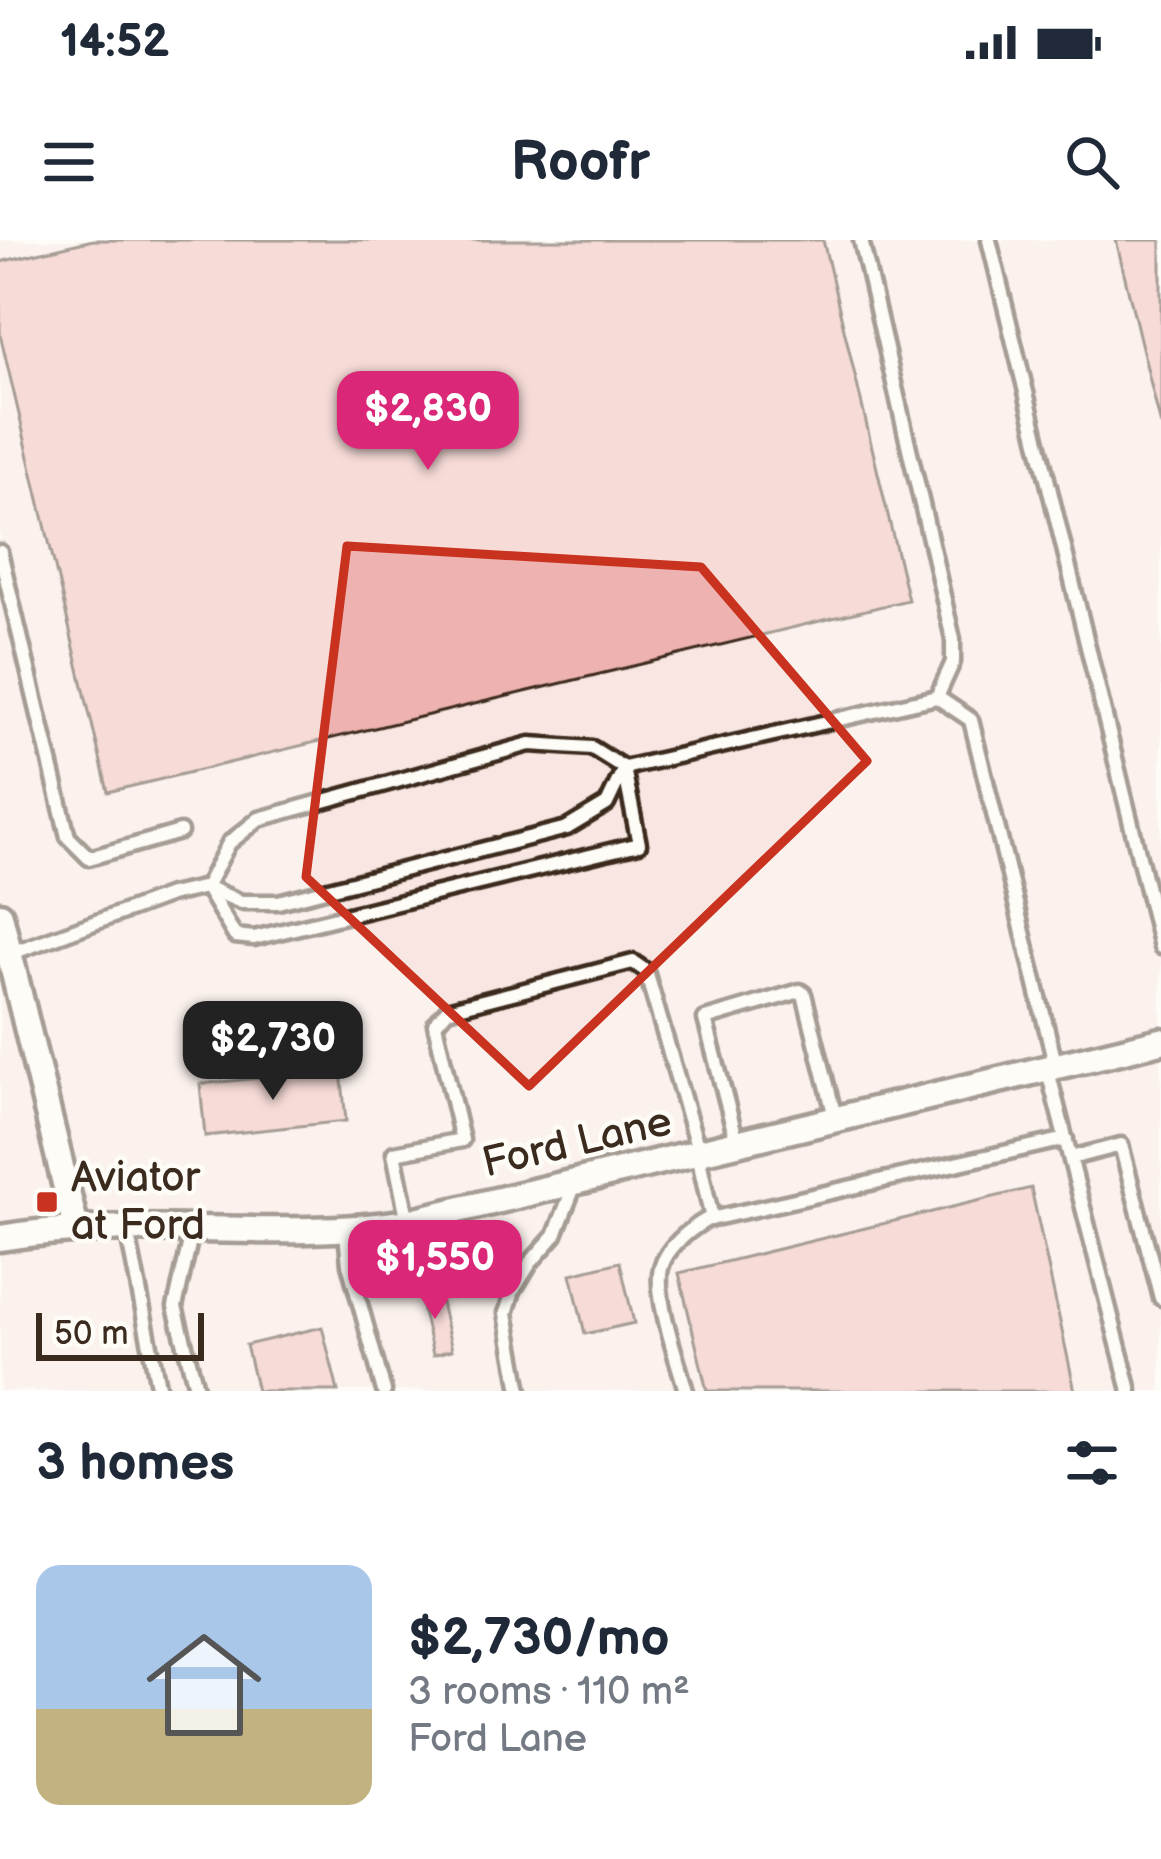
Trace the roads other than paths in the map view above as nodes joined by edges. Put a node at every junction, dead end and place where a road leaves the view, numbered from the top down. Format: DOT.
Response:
graph roads {
  1 [pos="861,240"];
  2 [pos="988,240"];
  3 [pos="0,552"];
  4 [pos="938,697"];
  5 [pos="624,768"];
  6 [pos="180,832"];
  7 [pos="206,887"];
  8 [pos="0,915"];
  9 [pos="1161,947"];
  10 [pos="10,954"];
  11 [pos="1161,1041"];
  12 [pos="1052,1070"];
  13 [pos="836,1122"];
  14 [pos="1066,1139"];
  15 [pos="738,1146"];
  16 [pos="699,1155"];
  17 [pos="1071,1158"];
  18 [pos="575,1184"];
  19 [pos="712,1219"];
  20 [pos="408,1222"];
  21 [pos="76,1229"];
  22 [pos="127,1229"];
  23 [pos="192,1232"];
  24 [pos="346,1232"];
  25 [pos="0,1238"];
  26 [pos="1161,1298"];
  27 [pos="160,1391"];
  28 [pos="197,1391"];
  29 [pos="384,1391"];
  30 [pos="520,1391"];
  31 [pos="686,1391"];
  32 [pos="1130,1391"];
  1 -- 4 [label="lane"];
  2 -- 9 [label="lane"];
  3 -- 6 [label="lane"];
  4 -- 5 [label="lane"];
  4 -- 12 [label="lane"];
  5 -- 7 [label="lane"];
  5 -- 7 [label="lane"];
  5 -- 7 [label="lane"];
  7 -- 10 [label="lane"];
  8 -- 10 [label="street"];
  10 -- 21 [label="street"];
  11 -- 12 [label="street, Ford Lane"];
  12 -- 13 [label="street, Ford Lane"];
  12 -- 14 [label="lane"];
  13 -- 15 [label="street, Ford Lane"];
  13 -- 15 [label="lane"];
  14 -- 17 [label="lane"];
  14 -- 19 [label="lane"];
  15 -- 16 [label="street, Ford Lane"];
  16 -- 18 [label="street, Ford Lane"];
  16 -- 19 [label="lane"];
  16 -- 20 [label="lane"];
  17 -- 26 [label="lane"];
  17 -- 32 [label="lane"];
  18 -- 20 [label="street, Ford Lane"];
  18 -- 30 [label="lane"];
  19 -- 31 [label="lane"];
  20 -- 24 [label="street, Ford Lane"];
  21 -- 22 [label="street, Ford Lane"];
  21 -- 25 [label="street, Ford Lane"];
  22 -- 23 [label="street, Ford Lane"];
  22 -- 27 [label="lane"];
  23 -- 24 [label="street, Ford Lane"];
  23 -- 28 [label="lane"];
  24 -- 29 [label="lane"];
}
